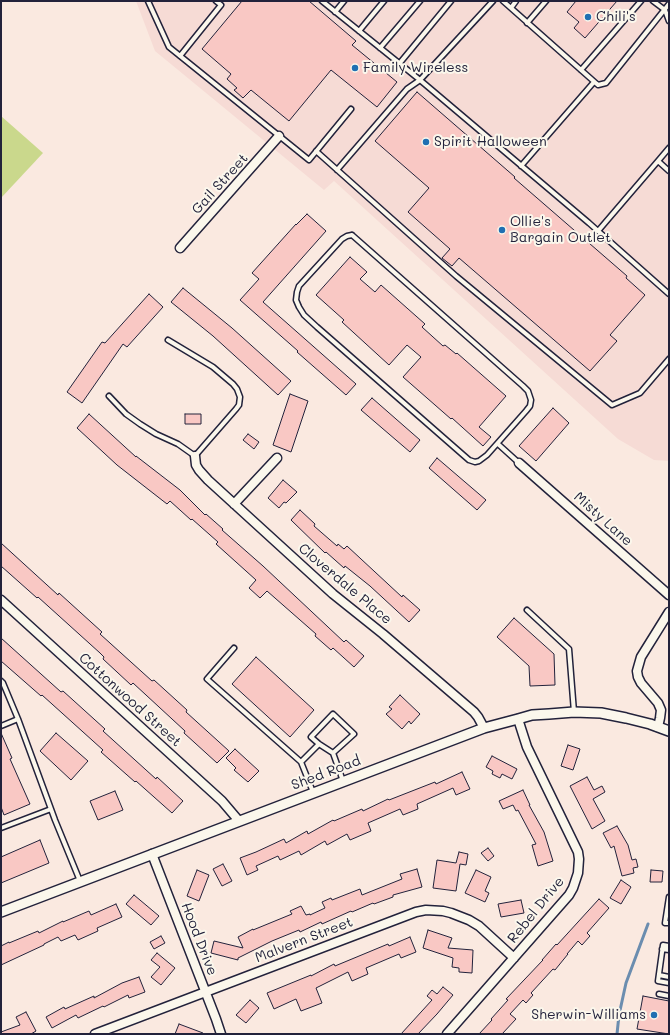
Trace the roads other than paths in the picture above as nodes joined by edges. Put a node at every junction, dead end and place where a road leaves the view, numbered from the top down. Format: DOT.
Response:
graph roads {
  1 [pos="148,1"];
  2 [pos="216,1"];
  3 [pos="322,1"];
  4 [pos="344,1"];
  5 [pos="384,1"];
  6 [pos="420,1"];
  7 [pos="451,1"];
  8 [pos="493,1"];
  9 [pos="503,1"];
  10 [pos="516,1"];
  11 [pos="546,1"];
  12 [pos="641,1"];
  13 [pos="653,1"];
  14 [pos="669,4"];
  15 [pos="510,8"];
  16 [pos="665,10"];
  17 [pos="335,12"];
  18 [pos="669,21"];
  19 [pos="527,23"];
  20 [pos="359,30"];
  21 [pos="380,48"];
  22 [pos="180,56"];
  23 [pos="399,64"];
  24 [pos="581,70"];
  25 [pos="420,80"];
  26 [pos="594,82"];
  27 [pos="352,110"];
  28 [pos="279,136"];
  29 [pos="669,148"];
  30 [pos="316,151"];
  31 [pos="658,161"];
  32 [pos="521,166"];
  33 [pos="337,170"];
  34 [pos="669,171"];
  35 [pos="598,231"];
  36 [pos="180,248"];
  37 [pos="669,294"];
  38 [pos="168,340"];
  39 [pos="669,359"];
  40 [pos="109,396"];
  41 [pos="498,444"];
  42 [pos="195,456"];
  43 [pos="277,458"];
  44 [pos="519,463"];
  45 [pos="234,504"];
  46 [pos="669,595"];
  47 [pos="1,600"];
  48 [pos="527,610"];
  49 [pos="669,612"];
  50 [pos="234,648"];
  51 [pos="1,681"];
  52 [pos="574,712"];
  53 [pos="18,719"];
  54 [pos="518,719"];
  55 [pos="1,726"];
  56 [pos="658,727"];
  57 [pos="484,728"];
  58 [pos="669,731"];
  59 [pos="319,744"];
  60 [pos="333,753"];
  61 [pos="301,762"];
  62 [pos="344,782"];
  63 [pos="313,793"];
  64 [pos="51,809"];
  65 [pos="239,821"];
  66 [pos="1,828"];
  67 [pos="152,854"];
  68 [pos="80,881"];
  69 [pos="669,897"];
  70 [pos="1,912"];
  71 [pos="669,923"];
  72 [pos="669,946"];
  73 [pos="662,949"];
  74 [pos="669,950"];
  75 [pos="514,958"];
  76 [pos="659,975"];
  77 [pos="669,977"];
  78 [pos="669,983"];
  79 [pos="206,992"];
  80 [pos="659,994"];
  81 [pos="669,996"];
  82 [pos="95,1034"];
  83 [pos="221,1034"];
  84 [pos="448,1034"];
  1 -- 22 [label="lane"];
  2 -- 22 [label="lane"];
  3 -- 17 [label="lane"];
  4 -- 17 [label="lane"];
  5 -- 20 [label="lane"];
  6 -- 21 [label="lane"];
  7 -- 23 [label="lane"];
  8 -- 25 [label="lane"];
  9 -- 15 [label="lane"];
  10 -- 15 [label="lane"];
  11 -- 19 [label="lane"];
  12 -- 24 [label="lane"];
  13 -- 16 [label="lane"];
  14 -- 16 [label="lane"];
  15 -- 19 [label="lane"];
  16 -- 18 [label="lane"];
  16 -- 26 [label="lane"];
  17 -- 20 [label="lane"];
  19 -- 24 [label="lane"];
  20 -- 21 [label="lane"];
  21 -- 23 [label="lane"];
  22 -- 28 [label="lane"];
  23 -- 25 [label="lane"];
  24 -- 26 [label="lane"];
  25 -- 32 [label="lane"];
  25 -- 33 [label="lane"];
  26 -- 32 [label="lane"];
  27 -- 30 [label="lane"];
  28 -- 30 [label="lane"];
  28 -- 36 [label="street, Gail Street"];
  29 -- 31 [label="lane"];
  30 -- 33 [label="lane"];
  31 -- 34 [label="lane"];
  31 -- 35 [label="lane"];
  32 -- 35 [label="lane"];
  33 -- 39 [label="lane"];
  35 -- 37 [label="lane"];
  38 -- 42 [label="lane"];
  40 -- 42 [label="lane"];
  41 -- 41 [label="lane"];
  41 -- 44 [label="lane"];
  42 -- 45 [label="street, Cloverdale Place"];
  43 -- 45 [label="street"];
  44 -- 46 [label="street, Misty Lane"];
  45 -- 57 [label="street, Cloverdale Place"];
  47 -- 65 [label="street, Cottonwood Street"];
  48 -- 52 [label="lane"];
  49 -- 56 [label="street"];
  50 -- 61 [label="lane"];
  51 -- 53 [label="lane"];
  52 -- 54 [label="street, Shed Road"];
  52 -- 56 [label="street, Shed Road"];
  53 -- 55 [label="lane"];
  53 -- 64 [label="lane"];
  54 -- 57 [label="street, Shed Road"];
  54 -- 75 [label="street, Rebel Drive"];
  56 -- 58 [label="street, Shed Road"];
  57 -- 62 [label="street, Shed Road"];
  59 -- 60 [label="lane"];
  59 -- 60 [label="lane"];
  59 -- 61 [label="lane"];
  60 -- 62 [label="lane"];
  61 -- 63 [label="lane"];
  62 -- 63 [label="street, Shed Road"];
  63 -- 65 [label="street, Shed Road"];
  64 -- 66 [label="lane"];
  64 -- 68 [label="lane"];
  65 -- 67 [label="street, Shed Road"];
  67 -- 68 [label="street, Shed Road"];
  67 -- 79 [label="street, Hood Drive"];
  68 -- 70 [label="street, Shed Road"];
  69 -- 71 [label="lane"];
  72 -- 73 [label="lane"];
  73 -- 74 [label="lane"];
  73 -- 76 [label="lane"];
  75 -- 79 [label="street, Malvern Street"];
  75 -- 84 [label="street, Rebel Drive"];
  76 -- 77 [label="lane"];
  76 -- 78 [label="lane"];
  79 -- 82 [label="street, Malvern Street"];
  79 -- 83 [label="street, Hood Drive"];
  80 -- 81 [label="lane"];
}
